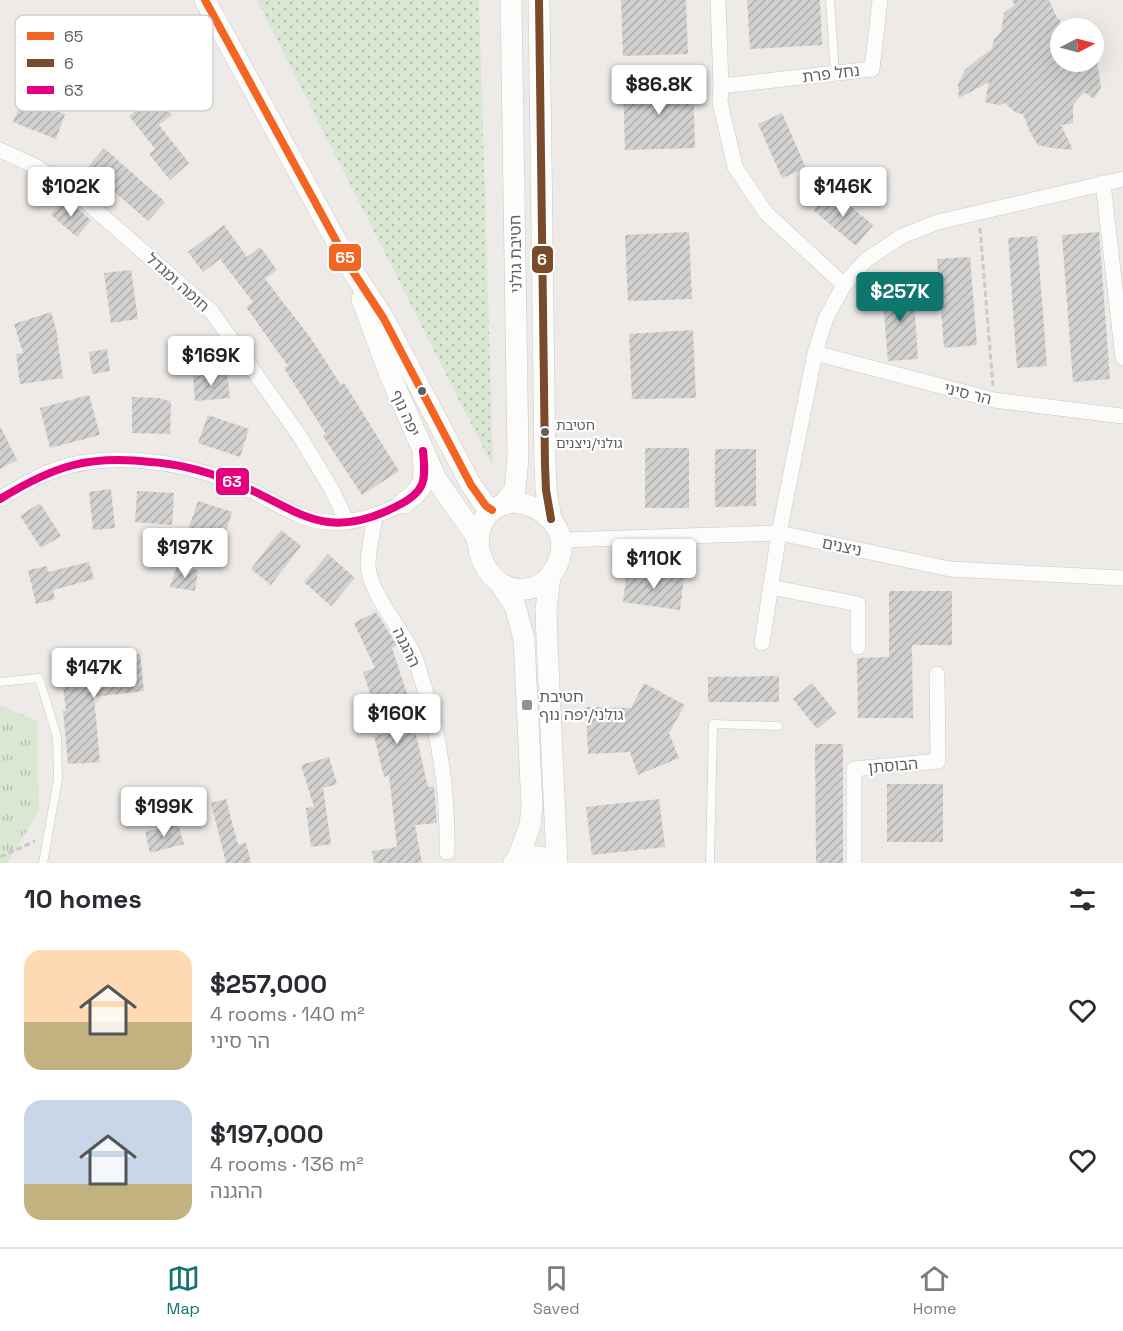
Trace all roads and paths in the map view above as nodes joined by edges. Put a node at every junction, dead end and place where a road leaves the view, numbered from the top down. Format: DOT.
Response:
graph roads {
  1 [pos="205,0"];
  2 [pos="511,0"];
  3 [pos="539,0"];
  4 [pos="718,0"];
  5 [pos="830,0"];
  6 [pos="879,0"];
  7 [pos="835,73"];
  8 [pos="721,86"];
  9 [pos="0,150"];
  10 [pos="1123,179"];
  11 [pos="1103,183"];
  12 [pos="979,212"];
  13 [pos="352,270"];
  14 [pos="844,285"];
  15 [pos="815,353"];
  16 [pos="1123,358"];
  17 [pos="994,400"];
  18 [pos="1123,416"];
  19 [pos="423,451"];
  20 [pos="0,499"];
  21 [pos="404,503"];
  22 [pos="498,507"];
  23 [pos="458,513"];
  24 [pos="375,516"];
  25 [pos="551,519"];
  26 [pos="347,522"];
  27 [pos="779,533"];
  28 [pos="560,540"];
  29 [pos="479,547"];
  30 [pos="550,576"];
  31 [pos="1123,578"];
  32 [pos="501,585"];
  33 [pos="770,586"];
  34 [pos="762,643"];
  35 [pos="858,647"];
  36 [pos="938,674"];
  37 [pos="0,682"];
  38 [pos="778,726"];
  39 [pos="48,836"];
  40 [pos="447,852"];
  41 [pos="0,857"];
  42 [pos="515,862"];
  43 [pos="43,863"];
  44 [pos="556,863"];
  45 [pos="711,863"];
  46 [pos="854,863"];
  1 -- 13 [label="street, יפה נוף"];
  2 -- 22 [label="street, חטיבת גולני"];
  3 -- 25 [label="street, חטיבת גולני"];
  4 -- 8 [label="street"];
  5 -- 7 [label="lane"];
  6 -- 7 [label="street, נחל פרת"];
  7 -- 8 [label="street, נחל פרת"];
  8 -- 14 [label="street"];
  9 -- 26 [label="street, חומה ומגדל"];
  10 -- 11 [label="street"];
  11 -- 12 [label="street"];
  11 -- 16 [label="street"];
  12 -- 14 [label="street"];
  12 -- 17 [label="path"];
  13 -- 19 [label="street, יפה נוף"];
  13 -- 22 [label="street, יפה נוף"];
  14 -- 15 [label="street"];
  15 -- 17 [label="street, הר סיני"];
  15 -- 27 [label="street"];
  17 -- 18 [label="street, הר סיני"];
  19 -- 21 [label="street"];
  19 -- 23 [label="street, יפה נוף"];
  20 -- 26 [label="street"];
  21 -- 23 [label="street"];
  21 -- 24 [label="street"];
  22 -- 25 [label="street"];
  22 -- 29 [label="street"];
  23 -- 29 [label="street, יפה נוף"];
  24 -- 26 [label="street"];
  24 -- 40 [label="street, ההגנה"];
  25 -- 28 [label="street"];
  27 -- 28 [label="street, ניצנים"];
  27 -- 31 [label="street, ניצנים"];
  27 -- 33 [label="street"];
  28 -- 30 [label="street"];
  29 -- 32 [label="street"];
  30 -- 32 [label="street"];
  30 -- 44 [label="street"];
  32 -- 42 [label="street"];
  33 -- 34 [label="street"];
  33 -- 35 [label="street"];
  36 -- 46 [label="street, הבוסתן"];
  37 -- 39 [label="lane"];
  38 -- 45 [label="lane"];
  39 -- 41 [label="path"];
  39 -- 43 [label="lane"];
  42 -- 44 [label="street"];
}
